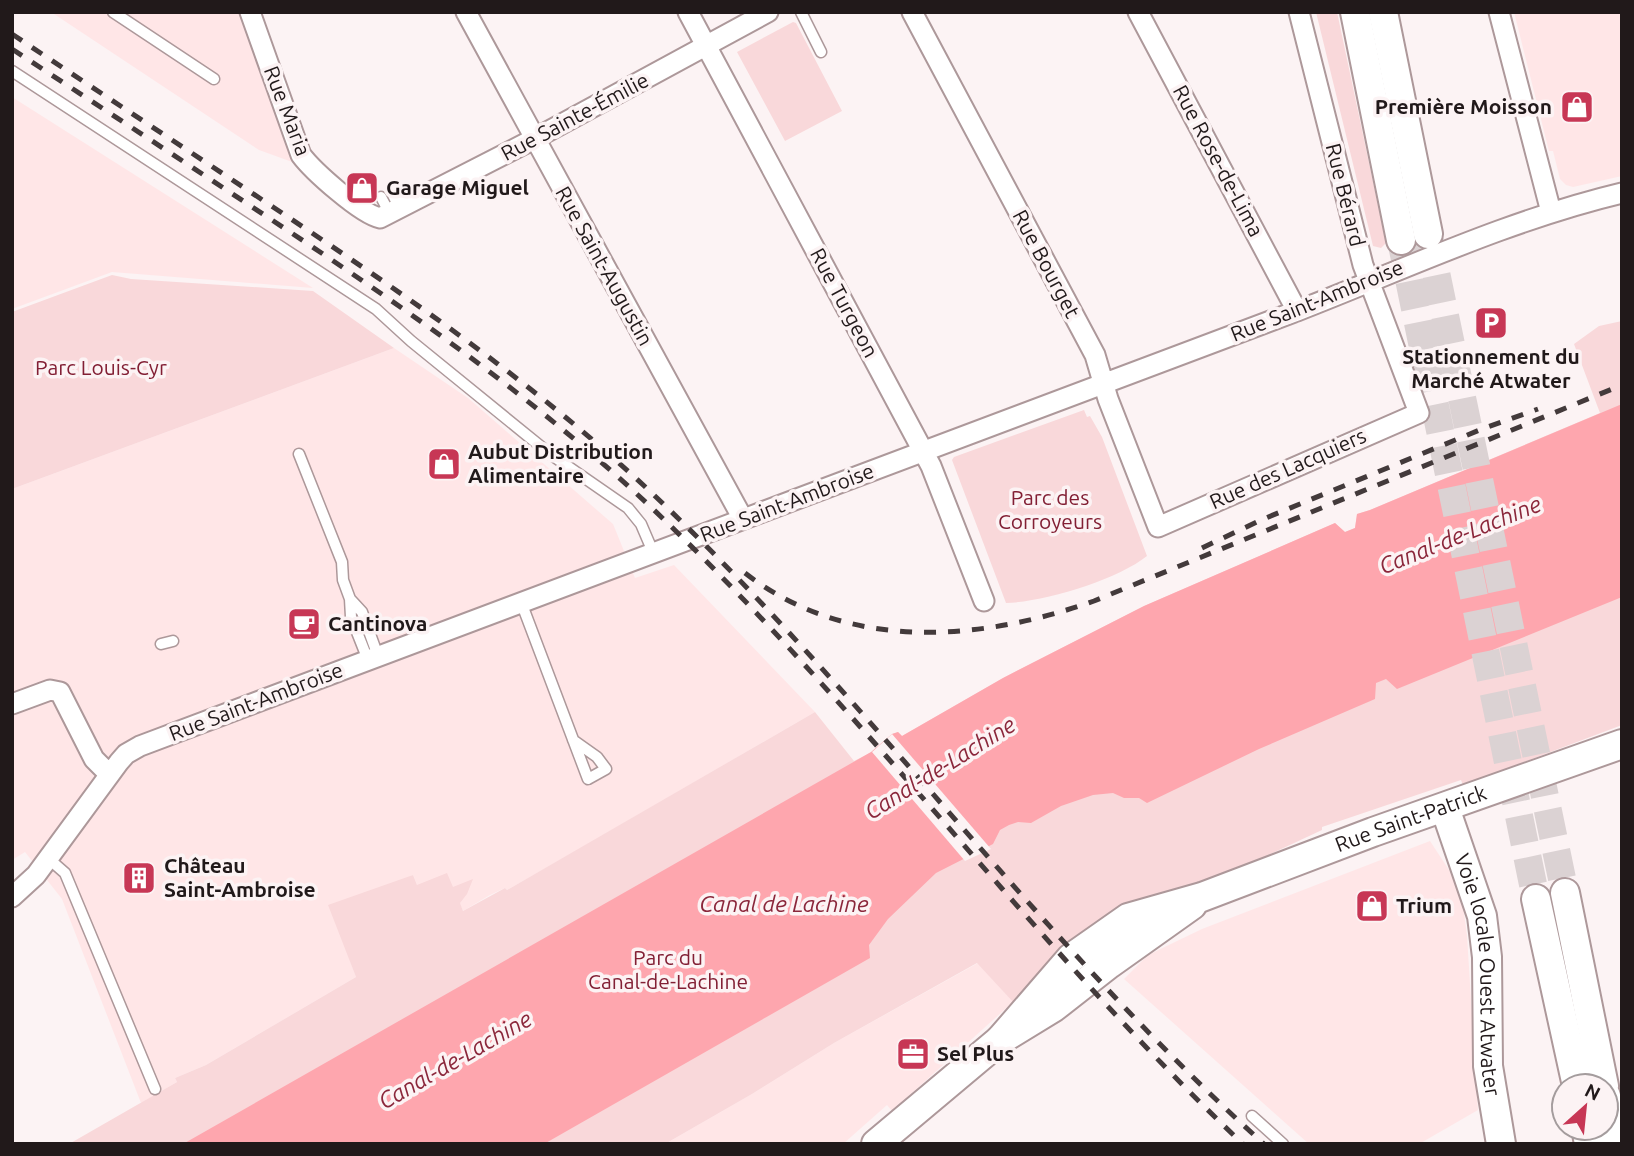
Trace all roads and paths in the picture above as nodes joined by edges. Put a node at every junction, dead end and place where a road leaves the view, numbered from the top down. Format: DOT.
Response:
graph roads {
  1 [pos="113,12"];
  2 [pos="250,12"];
  3 [pos="466,12"];
  4 [pos="688,12"];
  5 [pos="768,12"];
  6 [pos="801,12"];
  7 [pos="912,12"];
  8 [pos="1138,12"];
  9 [pos="1299,12"];
  10 [pos="1355,12"];
  11 [pos="1383,12"];
  12 [pos="1499,12"];
  13 [pos="706,45"];
  14 [pos="821,52"];
  15 [pos="12,71"];
  16 [pos="214,79"];
  17 [pos="534,139"];
  18 [pos="391,191"];
  19 [pos="1622,193"];
  20 [pos="388,210"];
  21 [pos="1551,212"];
  22 [pos="1428,234"];
  23 [pos="1401,240"];
  24 [pos="1370,281"];
  25 [pos="1297,311"];
  26 [pos="1104,384"];
  27 [pos="1419,412"];
  28 [pos="923,451"];
  29 [pos="299,454"];
  30 [pos="743,519"];
  31 [pos="1158,527"];
  32 [pos="653,552"];
  33 [pos="984,601"];
  34 [pos="521,602"];
  35 [pos="173,641"];
  36 [pos="161,644"];
  37 [pos="373,658"];
  38 [pos="12,704"];
  39 [pos="573,740"];
  40 [pos="1622,744"];
  41 [pos="109,774"];
  42 [pos="1445,808"];
  43 [pos="49,859"];
  44 [pos="1565,893"];
  45 [pos="12,897"];
  46 [pos="1536,899"];
  47 [pos="1574,1072"];
  48 [pos="1601,1072"];
  49 [pos="155,1089"];
  50 [pos="1252,1116"];
  51 [pos="876,1144"];
  52 [pos="1283,1144"];
  53 [pos="1501,1144"];
  1 -- 16 [label="lane"];
  2 -- 20 [label="street, Rue Maria"];
  3 -- 17 [label="street, Rue Saint-Augustin"];
  4 -- 13 [label="street, Rue Turgeon"];
  5 -- 13 [label="street, Rue Sainte-Émilie"];
  6 -- 14 [label="lane"];
  7 -- 26 [label="street, Rue Bourget"];
  8 -- 25 [label="street, Rue Rose-de-Lima"];
  9 -- 24 [label="street, Rue Bérard"];
  10 -- 23 [label="main road"];
  11 -- 22 [label="main road"];
  12 -- 21 [label="street"];
  13 -- 17 [label="street, Rue Sainte-Émilie"];
  13 -- 28 [label="street, Rue Turgeon"];
  15 -- 32 [label="lane"];
  17 -- 20 [label="street, Rue Sainte-Émilie"];
  17 -- 30 [label="street, Rue Saint-Augustin"];
  18 -- 20 [label="lane"];
  19 -- 21 [label="street, Rue Saint-Ambroise"];
  21 -- 24 [label="street, Rue Saint-Ambroise"];
  24 -- 25 [label="street, Rue Saint-Ambroise"];
  24 -- 27 [label="street, Rue Bérard"];
  25 -- 26 [label="street, Rue Saint-Ambroise"];
  26 -- 28 [label="street, Rue Saint-Ambroise"];
  26 -- 31 [label="street, Rue Bourget"];
  27 -- 31 [label="street, Rue des Lacquiers"];
  28 -- 30 [label="street, Rue Saint-Ambroise"];
  28 -- 33 [label="street, Rue Turgeon"];
  29 -- 37 [label="lane"];
  30 -- 32 [label="street, Rue Saint-Ambroise"];
  32 -- 34 [label="street, Rue Saint-Ambroise"];
  34 -- 37 [label="street, Rue Saint-Ambroise"];
  34 -- 39 [label="lane"];
  35 -- 36 [label="lane"];
  37 -- 41 [label="street, Rue Saint-Ambroise"];
  38 -- 41 [label="street"];
  39 -- 39 [label="lane"];
  40 -- 42 [label="main road, Rue Saint-Patrick"];
  41 -- 43 [label="street, Rue Saint-Ambroise"];
  42 -- 51 [label="main road, Rue Saint-Patrick"];
  42 -- 53 [label="main road, Voie locale Ouest Atwater"];
  43 -- 45 [label="street, Rue Saint-Ambroise"];
  43 -- 49 [label="lane"];
  44 -- 48 [label="main road"];
  46 -- 47 [label="main road"];
  50 -- 52 [label="lane"];
}
